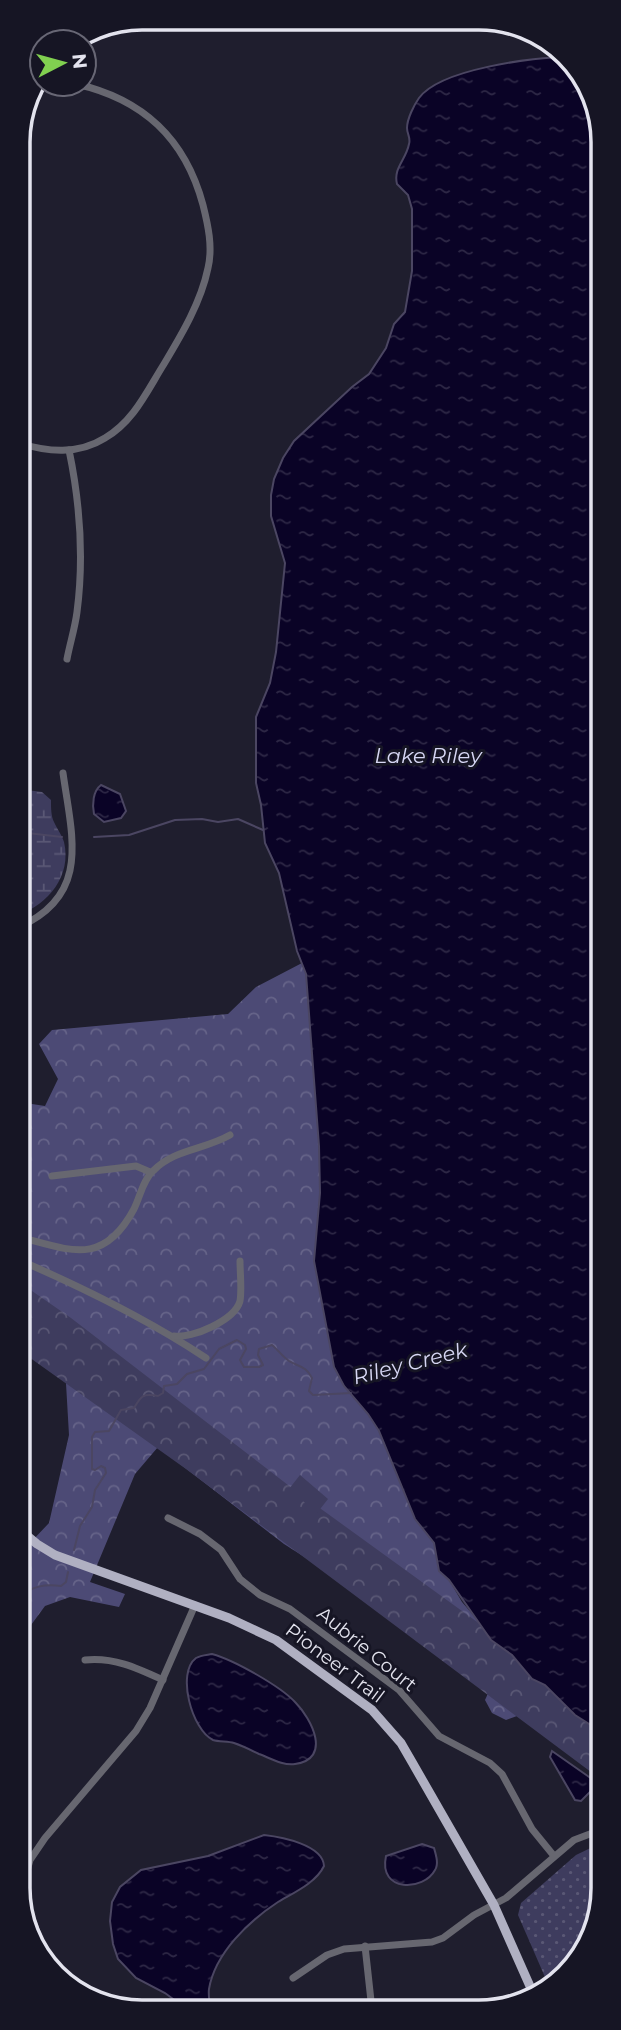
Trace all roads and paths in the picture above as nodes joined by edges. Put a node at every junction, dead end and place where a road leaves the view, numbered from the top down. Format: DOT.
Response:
graph roads {
  1 [pos="98,89"];
  2 [pos="30,447"];
  3 [pos="69,450"];
  4 [pos="67,659"];
  5 [pos="64,773"];
  6 [pos="30,922"];
  7 [pos="230,1135"];
  8 [pos="150,1172"];
  9 [pos="52,1176"];
  10 [pos="30,1240"];
  11 [pos="240,1261"];
  12 [pos="30,1265"];
  13 [pos="173,1336"];
  14 [pos="206,1358"];
  15 [pos="169,1518"];
  16 [pos="30,1538"];
  17 [pos="195,1605"];
  18 [pos="85,1660"];
  19 [pos="163,1680"];
  20 [pos="591,1834"];
  21 [pos="554,1856"];
  22 [pos="30,1860"];
  23 [pos="494,1905"];
  24 [pos="365,1946"];
  25 [pos="293,1978"];
  26 [pos="530,1987"];
  27 [pos="371,2000"];
  1 -- 3 [label="street"];
  2 -- 3 [label="street"];
  3 -- 4 [label="street"];
  5 -- 6 [label="street"];
  7 -- 8 [label="street"];
  8 -- 9 [label="street"];
  8 -- 10 [label="street"];
  11 -- 13 [label="street"];
  12 -- 13 [label="street"];
  13 -- 14 [label="street"];
  15 -- 21 [label="street, Aubrie Court"];
  16 -- 17 [label="main road, Pioneer Trail"];
  17 -- 19 [label="street"];
  17 -- 23 [label="main road, Pioneer Trail"];
  18 -- 19 [label="street"];
  19 -- 22 [label="street"];
  20 -- 21 [label="street"];
  21 -- 23 [label="street"];
  23 -- 24 [label="street"];
  23 -- 26 [label="main road, Pioneer Trail"];
  24 -- 25 [label="street"];
  24 -- 27 [label="street"];
}
